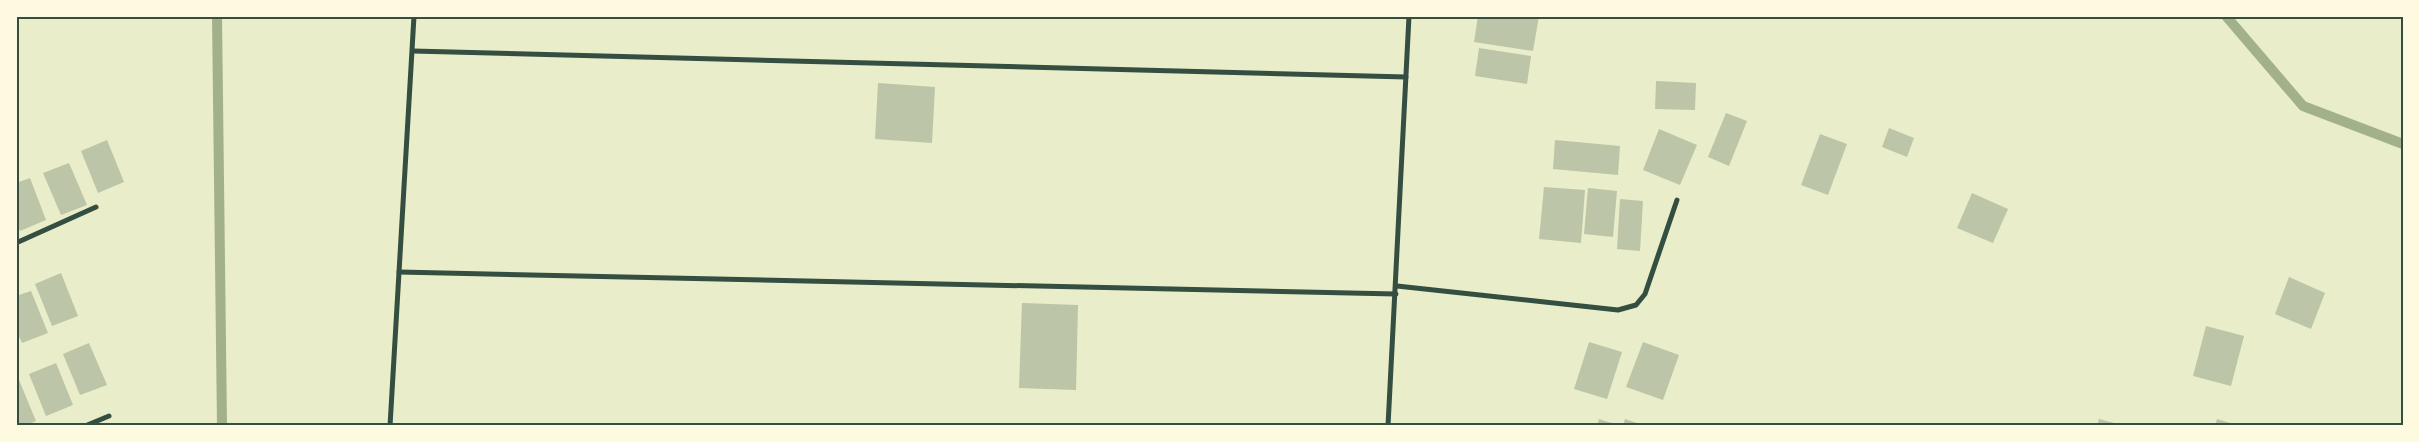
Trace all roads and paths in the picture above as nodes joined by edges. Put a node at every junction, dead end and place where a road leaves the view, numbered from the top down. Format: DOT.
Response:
graph roads {
  1 [pos="414,16"];
  2 [pos="1409,16"];
  3 [pos="413,51"];
  4 [pos="1406,78"];
  5 [pos="1677,200"];
  6 [pos="96,207"];
  7 [pos="16,243"];
  8 [pos="399,272"];
  9 [pos="1397,286"];
  10 [pos="1396,294"];
  11 [pos="109,416"];
  12 [pos="85,426"];
  13 [pos="390,426"];
  14 [pos="1388,426"];
  1 -- 3 [label="street"];
  2 -- 4 [label="street"];
  3 -- 4 [label="street"];
  3 -- 8 [label="street"];
  4 -- 9 [label="street"];
  5 -- 9 [label="street"];
  6 -- 7 [label="street"];
  8 -- 10 [label="street"];
  8 -- 13 [label="street"];
  9 -- 10 [label="street"];
  10 -- 14 [label="street"];
  11 -- 12 [label="street"];
}
